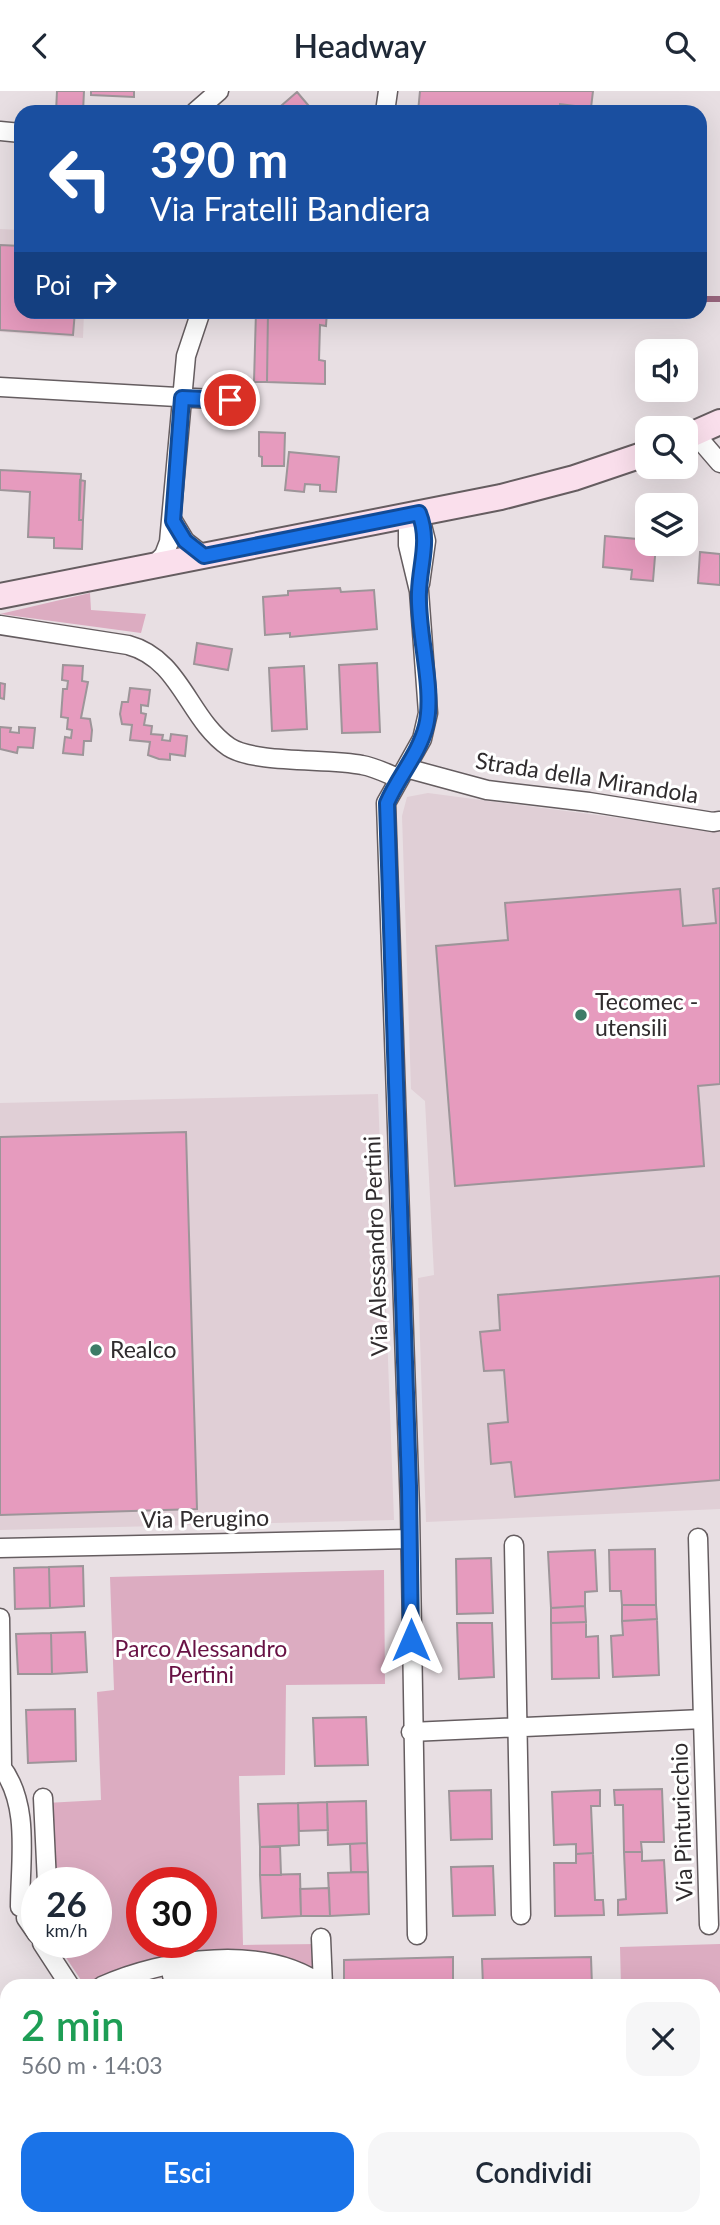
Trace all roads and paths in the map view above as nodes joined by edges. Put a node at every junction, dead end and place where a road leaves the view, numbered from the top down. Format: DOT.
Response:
graph roads {
  1 [pos="219,91"];
  2 [pos="203,105"];
  3 [pos="198,319"];
  4 [pos="0,387"];
  5 [pos="182,398"];
  6 [pos="230,400"];
  7 [pos="720,422"];
  8 [pos="698,432"];
  9 [pos="698,442"];
  10 [pos="635,457"];
  11 [pos="720,463"];
  12 [pos="419,513"];
  13 [pos="173,521"];
  14 [pos="204,556"];
  15 [pos="153,565"];
  16 [pos="0,596"];
  17 [pos="0,625"];
  18 [pos="402,773"];
  19 [pos="720,821"];
  20 [pos="698,1538"];
  21 [pos="410,1539"];
  22 [pos="514,1545"];
  23 [pos="0,1548"];
  24 [pos="0,1618"];
  25 [pos="704,1719"];
  26 [pos="519,1728"];
  27 [pos="411,1732"];
  28 [pos="1,1766"];
  29 [pos="43,1798"];
  30 [pos="22,1867"];
  31 [pos="46,1867"];
  32 [pos="521,1915"];
  33 [pos="709,1925"];
  34 [pos="417,1935"];
  35 [pos="321,1938"];
  36 [pos="59,1958"];
  37 [pos="63,1958"];
  38 [pos="67,1979"];
  39 [pos="77,1979"];
  40 [pos="122,1979"];
  41 [pos="159,1979"];
  42 [pos="279,1979"];
  43 [pos="313,1979"];
  44 [pos="323,1979"];
  1 -- 2 [label="street"];
  3 -- 5 [label="street"];
  4 -- 5 [label="street"];
  5 -- 6 [label="street"];
  5 -- 13 [label="street"];
  7 -- 8 [label="street"];
  9 -- 11 [label="street"];
  10 -- 12 [label="street"];
  12 -- 14 [label="street"];
  12 -- 18 [label="street, Via Alessandro Pertini"];
  13 -- 14 [label="street"];
  13 -- 15 [label="street"];
  14 -- 15 [label="street"];
  15 -- 16 [label="street"];
  17 -- 18 [label="street, Strada della Mirandola"];
  18 -- 19 [label="street, Strada della Mirandola"];
  18 -- 21 [label="street, Via Alessandro Pertini"];
  20 -- 25 [label="street, Via Pinturicchio"];
  21 -- 23 [label="street, Via Perugino"];
  21 -- 27 [label="street, Via Alessandro Pertini"];
  22 -- 26 [label="street"];
  24 -- 28 [label="street"];
  25 -- 26 [label="street, Via Pinturicchio"];
  25 -- 33 [label="street, Via Pinturicchio"];
  26 -- 27 [label="street, Via Pinturicchio"];
  26 -- 32 [label="street"];
  27 -- 34 [label="street, Via Alessandro Pertini"];
  28 -- 30 [label="street"];
  29 -- 31 [label="street"];
  35 -- 44 [label="street"];
  36 -- 38 [label="street"];
  37 -- 39 [label="street"];
  40 -- 43 [label="street"];
  41 -- 42 [label="street"];
}
